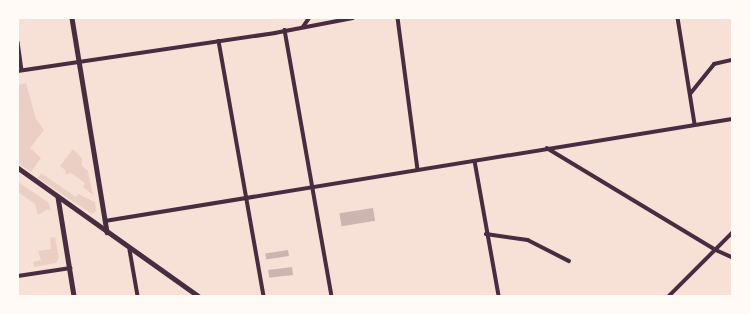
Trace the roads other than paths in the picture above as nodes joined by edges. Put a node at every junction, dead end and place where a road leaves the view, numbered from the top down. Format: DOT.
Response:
graph roads {
  1 [pos="72,18"];
  2 [pos="309,18"];
  3 [pos="353,18"];
  4 [pos="398,18"];
  5 [pos="678,18"];
  6 [pos="303,28"];
  7 [pos="286,30"];
  8 [pos="219,41"];
  9 [pos="18,42"];
  10 [pos="732,60"];
  11 [pos="80,63"];
  12 [pos="20,71"];
  13 [pos="690,94"];
  14 [pos="732,119"];
  15 [pos="695,124"];
  16 [pos="547,148"];
  17 [pos="475,161"];
  18 [pos="18,168"];
  19 [pos="418,170"];
  20 [pos="314,189"];
  21 [pos="58,197"];
  22 [pos="247,199"];
  23 [pos="105,221"];
  24 [pos="107,232"];
  25 [pos="732,233"];
  26 [pos="486,234"];
  27 [pos="130,250"];
  28 [pos="716,250"];
  29 [pos="732,257"];
  30 [pos="569,261"];
  31 [pos="70,268"];
  32 [pos="18,276"];
  33 [pos="74,296"];
  34 [pos="138,296"];
  35 [pos="198,296"];
  36 [pos="264,296"];
  37 [pos="332,296"];
  38 [pos="499,296"];
  39 [pos="669,296"];
  1 -- 11 [label="street"];
  2 -- 6 [label="street"];
  3 -- 6 [label="street"];
  4 -- 19 [label="street"];
  5 -- 13 [label="street"];
  6 -- 7 [label="street"];
  7 -- 8 [label="street"];
  7 -- 20 [label="street"];
  8 -- 11 [label="street"];
  8 -- 22 [label="street"];
  9 -- 12 [label="street"];
  10 -- 13 [label="street"];
  11 -- 12 [label="street"];
  11 -- 23 [label="street"];
  13 -- 15 [label="street"];
  14 -- 15 [label="street"];
  15 -- 16 [label="street"];
  16 -- 17 [label="street"];
  16 -- 28 [label="street"];
  17 -- 19 [label="street"];
  17 -- 26 [label="street"];
  18 -- 21 [label="main road"];
  19 -- 20 [label="street"];
  20 -- 22 [label="street"];
  20 -- 37 [label="street"];
  21 -- 24 [label="main road"];
  21 -- 31 [label="street"];
  22 -- 23 [label="street"];
  22 -- 36 [label="street"];
  23 -- 24 [label="street"];
  24 -- 27 [label="main road"];
  25 -- 28 [label="street"];
  26 -- 30 [label="street"];
  26 -- 38 [label="street"];
  27 -- 34 [label="street"];
  27 -- 35 [label="main road"];
  28 -- 29 [label="street"];
  28 -- 39 [label="street"];
  31 -- 32 [label="street"];
  31 -- 33 [label="street"];
}
